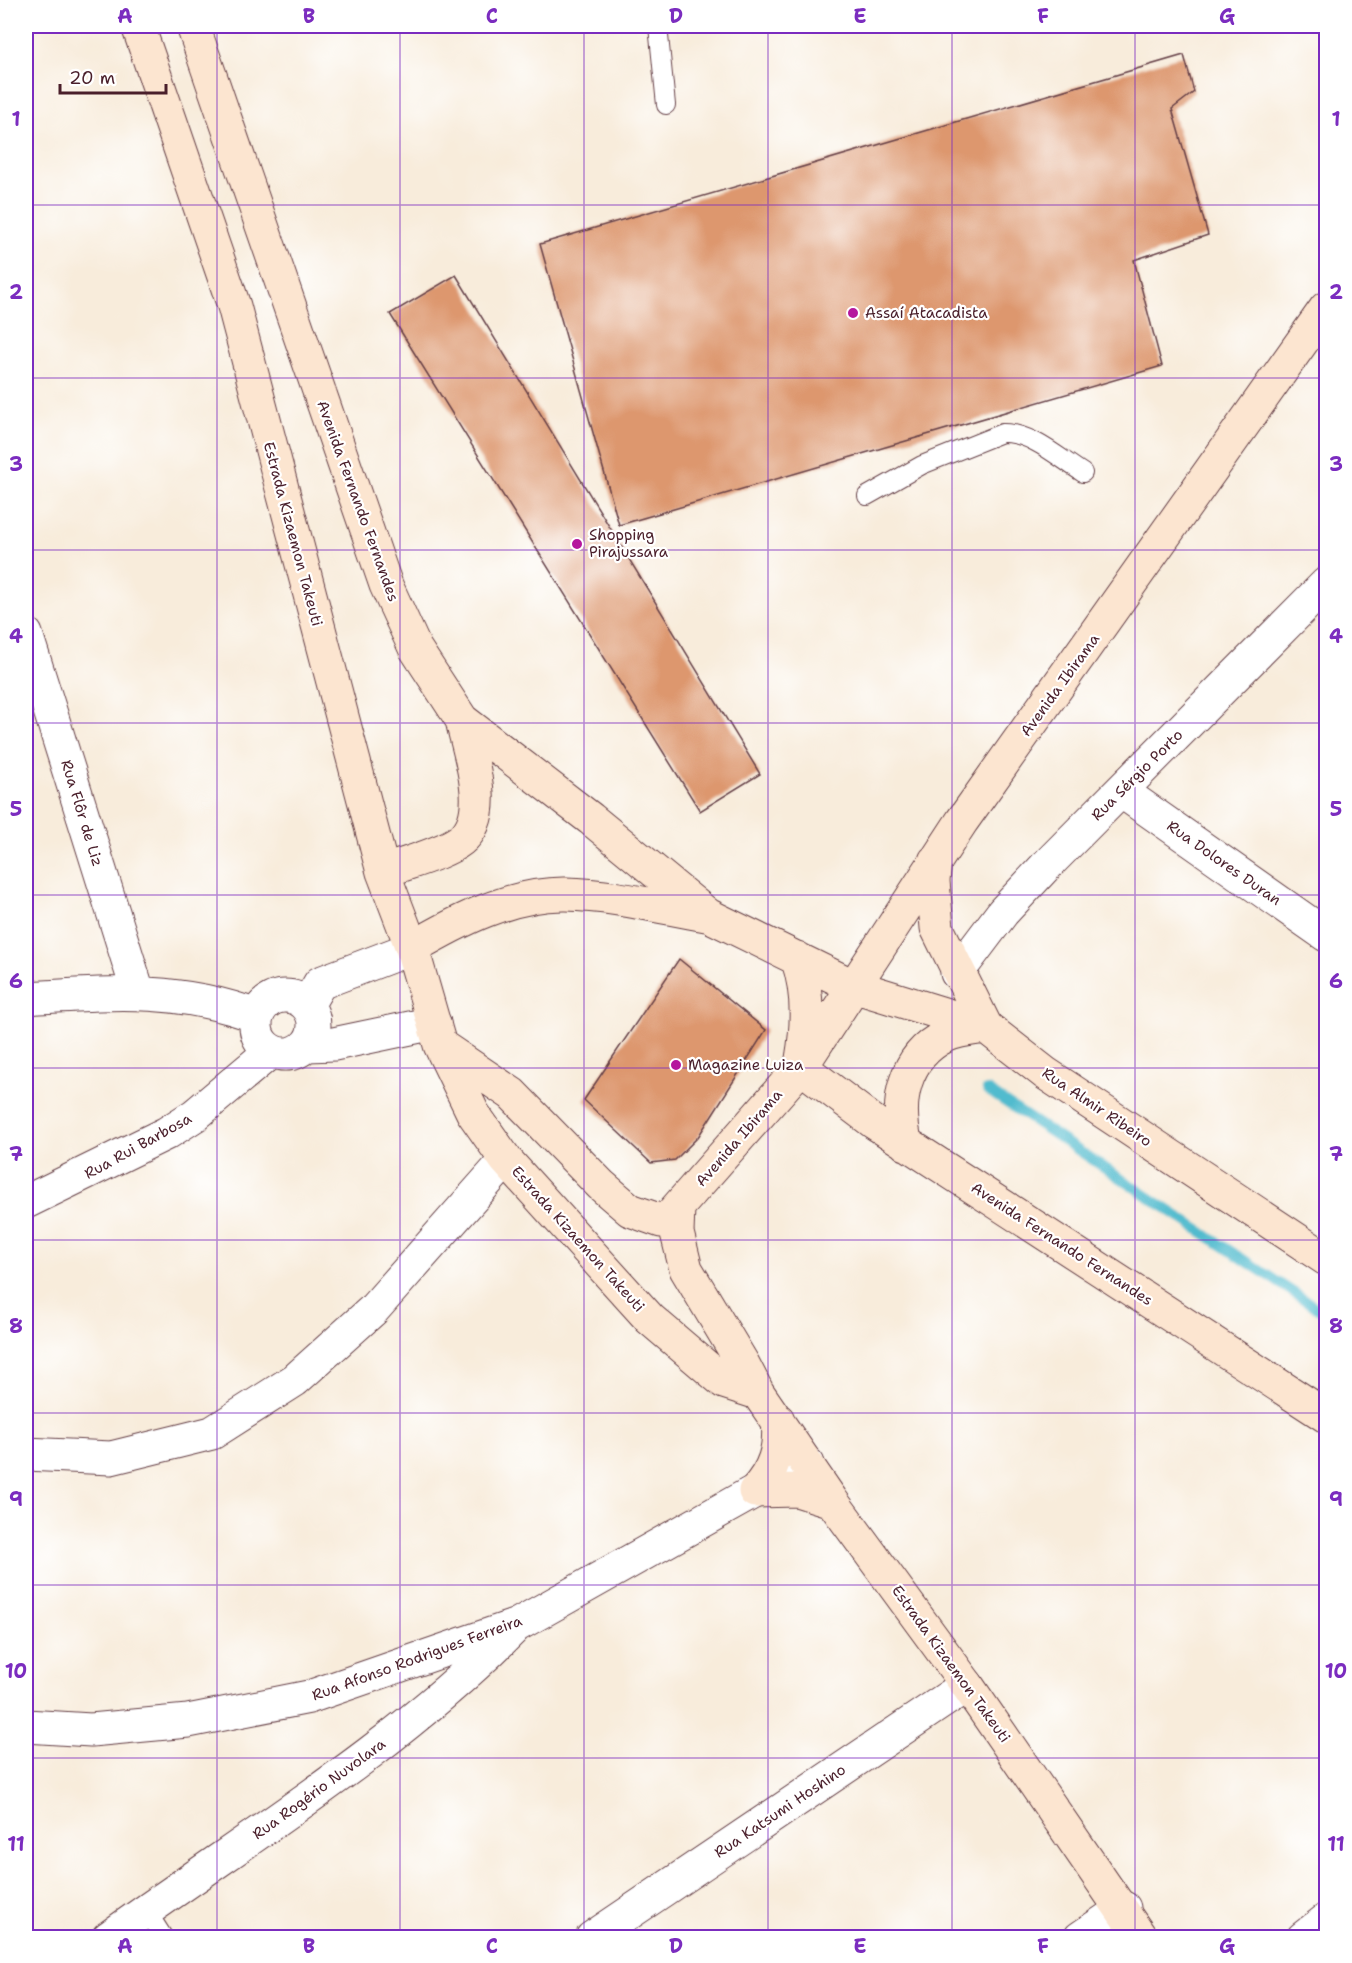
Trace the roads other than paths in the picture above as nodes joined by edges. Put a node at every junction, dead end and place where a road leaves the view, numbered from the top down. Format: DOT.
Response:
graph roads {
  1 [pos="138,26"];
  2 [pos="193,26"];
  3 [pos="658,26"];
  4 [pos="666,105"];
  5 [pos="1326,308"];
  6 [pos="1083,473"];
  7 [pos="867,496"];
  8 [pos="1323,593"];
  9 [pos="26,634"];
  10 [pos="462,720"];
  11 [pos="1121,791"];
  12 [pos="935,861"];
  13 [pos="383,872"];
  14 [pos="708,915"];
  15 [pos="1326,935"];
  16 [pos="412,948"];
  17 [pos="797,958"];
  18 [pos="957,973"];
  19 [pos="853,986"];
  20 [pos="138,992"];
  21 [pos="26,998"];
  22 [pos="307,1005"];
  23 [pos="256,1016"];
  24 [pos="986,1027"];
  25 [pos="437,1034"];
  26 [pos="308,1045"];
  27 [pos="270,1052"];
  28 [pos="801,1067"];
  29 [pos="906,1143"];
  30 [pos="506,1160"];
  31 [pos="26,1202"];
  32 [pos="678,1208"];
  33 [pos="1326,1259"];
  34 [pos="758,1393"];
  35 [pos="1326,1416"];
  36 [pos="778,1420"];
  37 [pos="26,1454"];
  38 [pos="808,1464"];
  39 [pos="755,1491"];
  40 [pos="832,1501"];
  41 [pos="517,1625"];
  42 [pos="967,1684"];
  43 [pos="26,1726"];
  44 [pos="1124,1908"];
  45 [pos="146,1910"];
  46 [pos="1326,1920"];
  47 [pos="108,1938"];
  48 [pos="164,1938"];
  49 [pos="592,1938"];
  50 [pos="1080,1938"];
  51 [pos="1141,1938"];
  52 [pos="1303,1938"];
  1 -- 13 [label="main road, Estrada Kizaemon Takeuti"];
  2 -- 10 [label="main road, Avenida Fernando Fernandes"];
  3 -- 4 [label="lane"];
  5 -- 12 [label="main road, Avenida Ibirama"];
  6 -- 7 [label="lane"];
  8 -- 11 [label="street, Rua Sérgio Porto"];
  9 -- 20 [label="street, Rua Flôr de Liz"];
  10 -- 13 [label="main road"];
  10 -- 14 [label="main road, Avenida Fernando Fernandes"];
  11 -- 15 [label="street, Rua Dolores Duran"];
  11 -- 18 [label="street, Rua Sérgio Porto"];
  12 -- 18 [label="main road"];
  12 -- 19 [label="main road, Avenida Ibirama"];
  13 -- 16 [label="main road, Estrada Kizaemon Takeuti"];
  14 -- 16 [label="main road"];
  14 -- 17 [label="main road, Avenida Fernando Fernandes"];
  16 -- 22 [label="street"];
  16 -- 25 [label="main road, Estrada Kizaemon Takeuti"];
  17 -- 19 [label="main road, Avenida Fernando Fernandes"];
  17 -- 28 [label="main road"];
  18 -- 24 [label="main road"];
  19 -- 24 [label="main road, Rua Almir Ribeiro"];
  19 -- 28 [label="main road, Avenida Ibirama"];
  20 -- 21 [label="street"];
  20 -- 23 [label="street"];
  22 -- 23 [label="street"];
  22 -- 26 [label="street"];
  23 -- 27 [label="street"];
  24 -- 29 [label="main road"];
  24 -- 33 [label="main road, Rua Almir Ribeiro"];
  25 -- 26 [label="street"];
  25 -- 30 [label="main road, Estrada Kizaemon Takeuti"];
  25 -- 32 [label="main road"];
  26 -- 27 [label="street"];
  27 -- 31 [label="street, Rua Rui Barbosa"];
  28 -- 29 [label="main road, Avenida Fernando Fernandes"];
  28 -- 32 [label="main road, Avenida Ibirama"];
  29 -- 35 [label="main road, Avenida Fernando Fernandes"];
  30 -- 34 [label="main road, Estrada Kizaemon Takeuti"];
  30 -- 37 [label="street"];
  32 -- 34 [label="main road, Estrada Kizaemon Takeuti"];
  34 -- 36 [label="main road, Estrada Kizaemon Takeuti"];
  36 -- 38 [label="main road, Estrada Kizaemon Takeuti"];
  36 -- 39 [label="main road"];
  38 -- 39 [label="street, Rua Afonso Rodrigues Ferreira"];
  38 -- 40 [label="main road, Estrada Kizaemon Takeuti"];
  39 -- 40 [label="main road"];
  39 -- 41 [label="street, Rua Afonso Rodrigues Ferreira"];
  40 -- 42 [label="main road, Estrada Kizaemon Takeuti"];
  41 -- 43 [label="street, Rua Afonso Rodrigues Ferreira"];
  41 -- 45 [label="street, Rua Rogério Nuvolara"];
  42 -- 44 [label="main road, Estrada Kizaemon Takeuti"];
  42 -- 49 [label="street, Rua Katsumi Hoshino"];
  44 -- 50 [label="street"];
  44 -- 51 [label="main road, Estrada Kizaemon Takeuti"];
  45 -- 47 [label="street, Rua Rogério Nuvolara"];
  45 -- 48 [label="lane"];
  46 -- 52 [label="street"];
}
